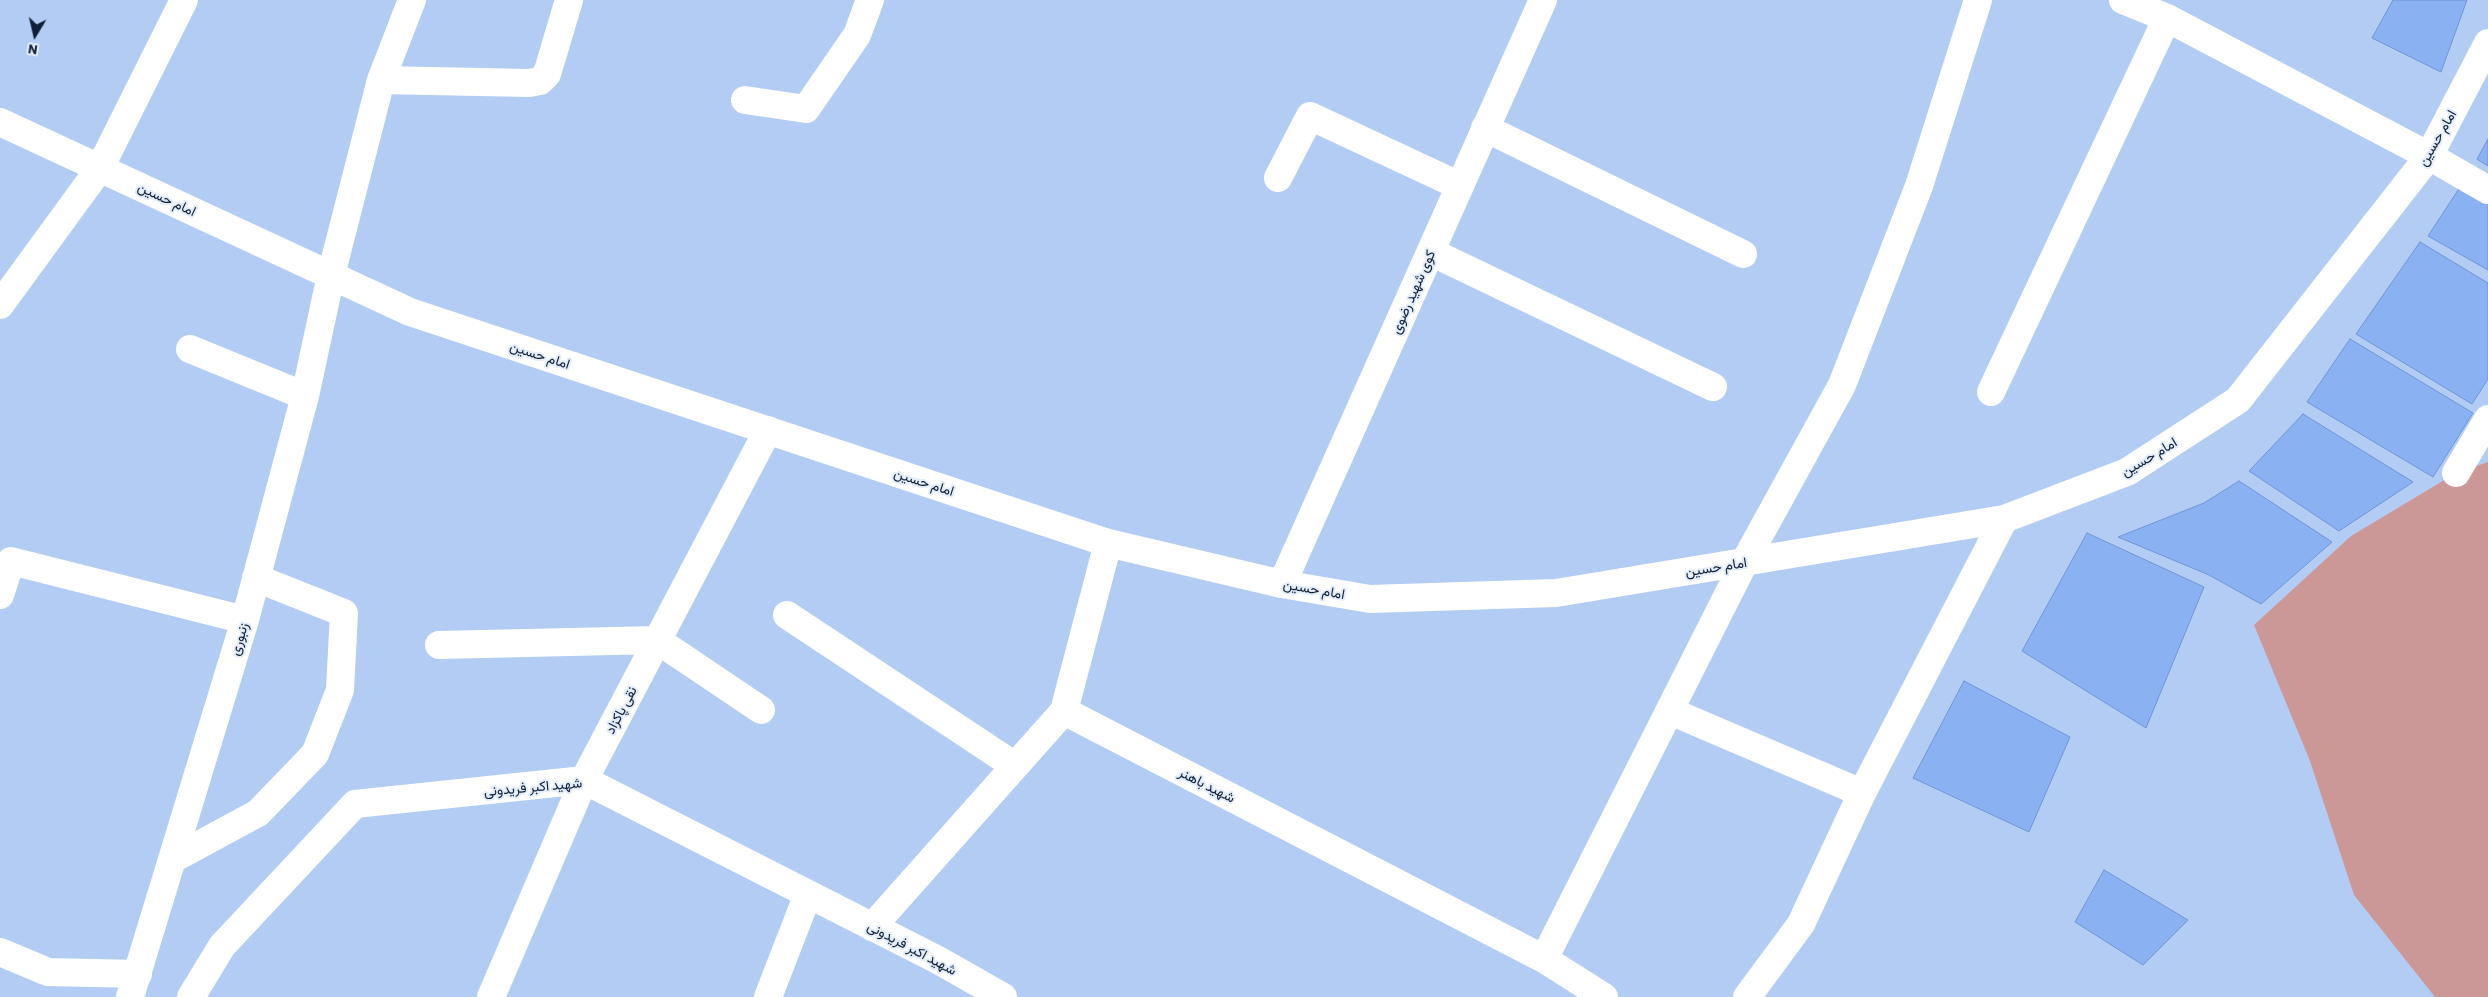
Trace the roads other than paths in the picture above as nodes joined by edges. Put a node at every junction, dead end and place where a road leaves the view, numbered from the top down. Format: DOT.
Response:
graph roads {
  1 [pos="184,0"];
  2 [pos="412,0"];
  3 [pos="569,0"];
  4 [pos="870,0"];
  5 [pos="1543,0"];
  6 [pos="1978,0"];
  7 [pos="2123,0"];
  8 [pos="2167,18"];
  9 [pos="2488,43"];
  10 [pos="381,80"];
  11 [pos="745,100"];
  12 [pos="0,122"];
  13 [pos="1485,128"];
  14 [pos="2429,156"];
  15 [pos="100,168"];
  16 [pos="1278,178"];
  17 [pos="1460,186"];
  18 [pos="2488,190"];
  19 [pos="1431,252"];
  20 [pos="1742,254"];
  21 [pos="331,275"];
  22 [pos="0,305"];
  23 [pos="190,349"];
  24 [pos="1713,387"];
  25 [pos="1991,392"];
  26 [pos="305,396"];
  27 [pos="2488,419"];
  28 [pos="768,430"];
  29 [pos="2456,473"];
  30 [pos="2004,518"];
  31 [pos="1108,543"];
  32 [pos="1744,563"];
  33 [pos="256,578"];
  34 [pos="1282,584"];
  35 [pos="0,595"];
  36 [pos="787,615"];
  37 [pos="245,620"];
  38 [pos="657,640"];
  39 [pos="439,645"];
  40 [pos="761,710"];
  41 [pos="1064,711"];
  42 [pos="1670,711"];
  43 [pos="1015,766"];
  44 [pos="584,780"];
  45 [pos="1862,793"];
  46 [pos="173,858"];
  47 [pos="808,894"];
  48 [pos="872,927"];
  49 [pos="0,952"];
  50 [pos="1544,959"];
  51 [pos="134,986"];
  52 [pos="191,997"];
  53 [pos="491,997"];
  54 [pos="768,997"];
  55 [pos="1003,997"];
  56 [pos="1604,997"];
  57 [pos="1747,997"];
  1 -- 15 [label="street"];
  2 -- 10 [label="street, زنبوری"];
  3 -- 10 [label="street"];
  4 -- 11 [label="street"];
  5 -- 13 [label="street, کوی شهید رضوی"];
  6 -- 32 [label="street"];
  7 -- 8 [label="street"];
  8 -- 14 [label="street"];
  8 -- 25 [label="street"];
  9 -- 14 [label="street, امام حسین"];
  10 -- 21 [label="street, زنبوری"];
  12 -- 15 [label="street, امام حسین"];
  13 -- 17 [label="street, کوی شهید رضوی"];
  13 -- 20 [label="street"];
  14 -- 18 [label="street"];
  14 -- 30 [label="street, امام حسین"];
  15 -- 21 [label="street, امام حسین"];
  15 -- 22 [label="street"];
  16 -- 17 [label="street"];
  17 -- 19 [label="street, کوی شهید رضوی"];
  19 -- 24 [label="street"];
  19 -- 34 [label="street, کوی شهید رضوی"];
  21 -- 26 [label="street, زنبوری"];
  21 -- 28 [label="street, امام حسین"];
  23 -- 26 [label="street"];
  26 -- 33 [label="street, زنبوری"];
  27 -- 29 [label="street"];
  28 -- 31 [label="street, امام حسین"];
  28 -- 38 [label="street, نقی پاکزاد"];
  30 -- 32 [label="street, امام حسین"];
  30 -- 45 [label="street"];
  31 -- 34 [label="street, امام حسین"];
  31 -- 41 [label="street"];
  32 -- 34 [label="street, امام حسین"];
  32 -- 42 [label="street"];
  33 -- 37 [label="street, زنبوری"];
  33 -- 46 [label="street"];
  35 -- 37 [label="street"];
  36 -- 43 [label="street"];
  37 -- 46 [label="street, زنبوری"];
  38 -- 39 [label="street"];
  38 -- 40 [label="street"];
  38 -- 44 [label="street, نقی پاکزاد"];
  41 -- 43 [label="street"];
  41 -- 50 [label="street, شهید باهنر"];
  42 -- 45 [label="street"];
  42 -- 50 [label="street"];
  43 -- 48 [label="street"];
  44 -- 47 [label="street, شهید اکبر فریدونی"];
  44 -- 52 [label="street, شهید اکبر فریدونی"];
  44 -- 53 [label="street, نقی پاکزاد"];
  45 -- 57 [label="street"];
  46 -- 51 [label="street, زنبوری"];
  47 -- 48 [label="street, شهید اکبر فریدونی"];
  47 -- 54 [label="street"];
  48 -- 55 [label="street, شهید اکبر فریدونی"];
  49 -- 51 [label="street"];
  50 -- 56 [label="street, شهید باهنر"];
}
